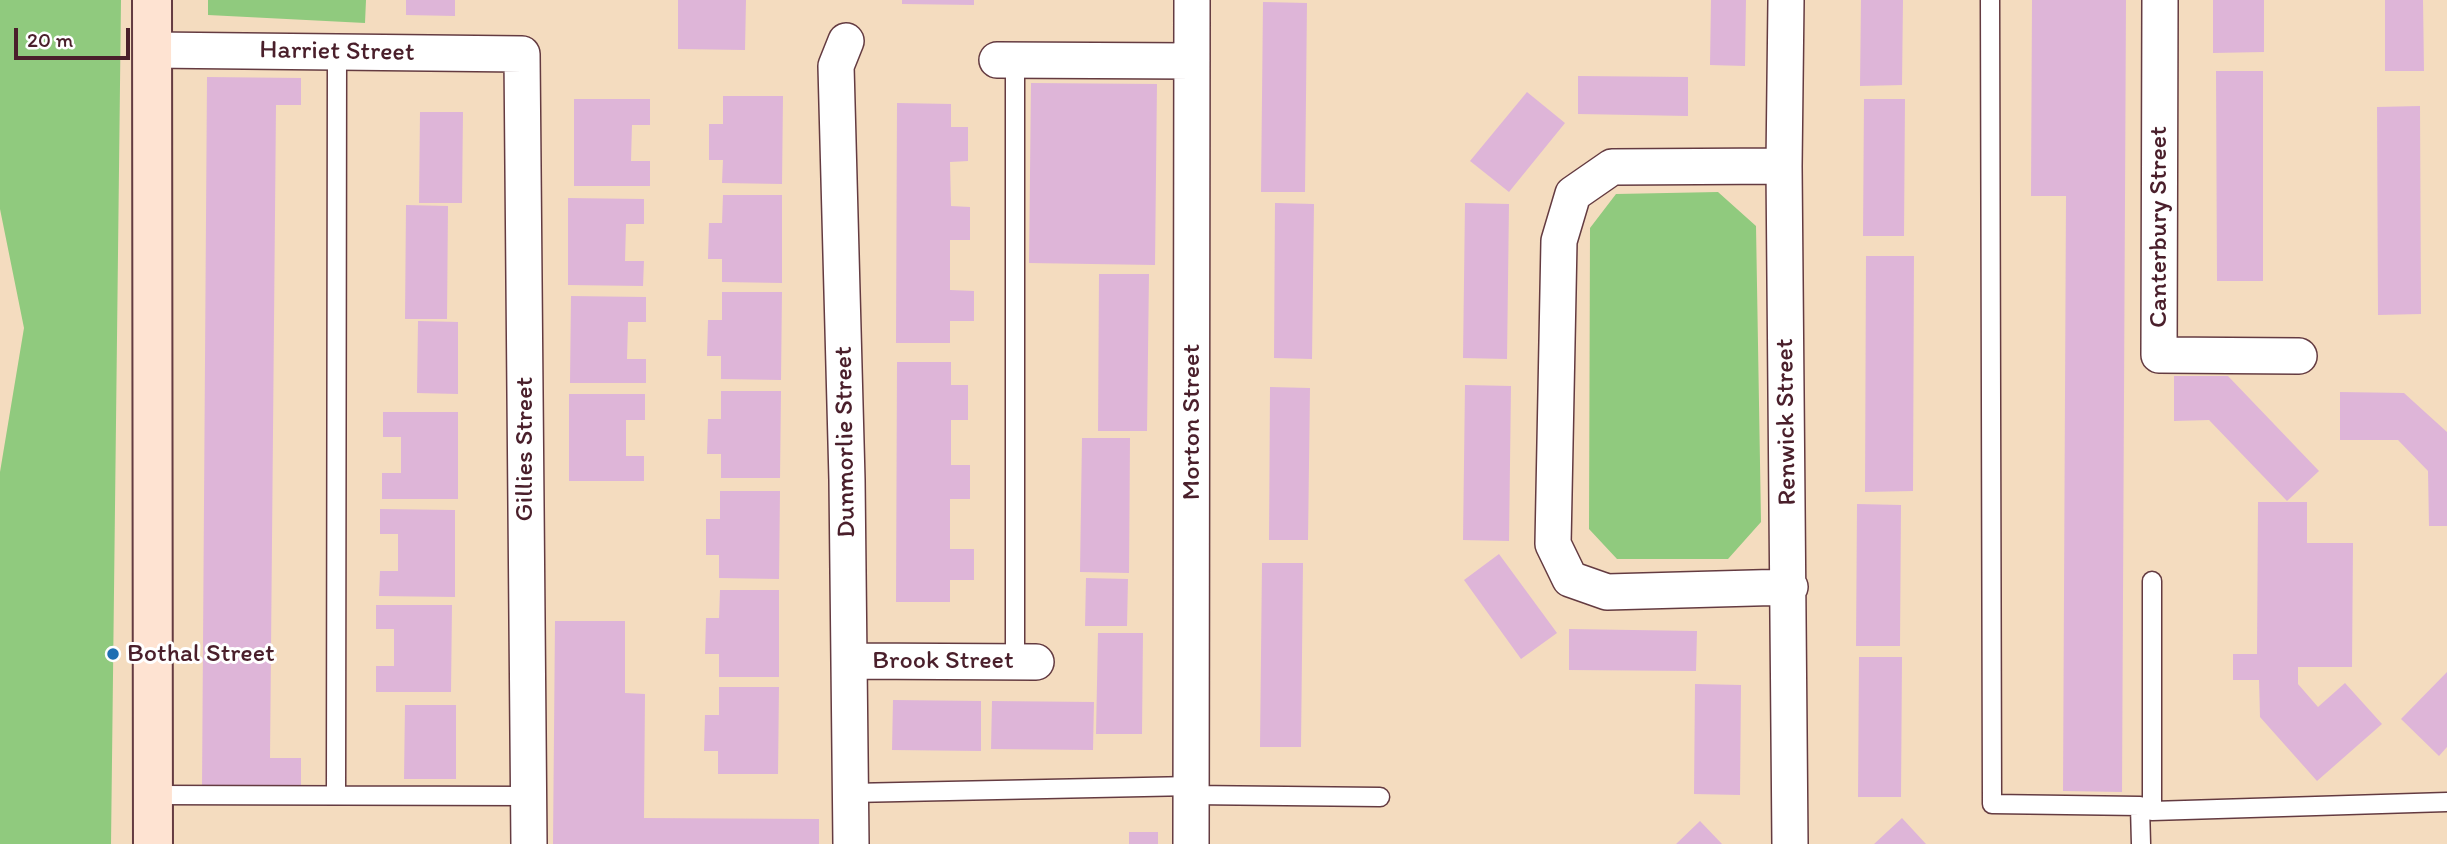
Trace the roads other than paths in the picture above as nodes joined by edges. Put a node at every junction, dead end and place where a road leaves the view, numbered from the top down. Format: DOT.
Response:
graph roads {
  1 [pos="152,0"];
  2 [pos="1192,0"];
  3 [pos="1786,0"];
  4 [pos="1990,0"];
  5 [pos="2160,0"];
  6 [pos="846,41"];
  7 [pos="152,50"];
  8 [pos="337,52"];
  9 [pos="522,54"];
  10 [pos="1006,60"];
  11 [pos="1192,61"];
  12 [pos="1784,166"];
  13 [pos="2299,356"];
  14 [pos="2152,581"];
  15 [pos="1790,587"];
  16 [pos="850,661"];
  17 [pos="1026,662"];
  18 [pos="1191,791"];
  19 [pos="851,793"];
  20 [pos="153,795"];
  21 [pos="336,795"];
  22 [pos="528,796"];
  23 [pos="1380,797"];
  24 [pos="2447,802"];
  25 [pos="2146,808"];
  26 [pos="153,844"];
  27 [pos="528,844"];
  28 [pos="852,844"];
  29 [pos="1191,844"];
  30 [pos="1790,844"];
  31 [pos="2141,844"];
  1 -- 7 [label="main road"];
  2 -- 11 [label="street, Morton Street"];
  3 -- 12 [label="street, Renwick Street"];
  4 -- 25 [label="lane"];
  5 -- 13 [label="street, Canterbury Street"];
  6 -- 16 [label="street, Dunmorlie Street"];
  7 -- 8 [label="street, Harriet Street"];
  7 -- 20 [label="main road"];
  8 -- 9 [label="street, Harriet Street"];
  8 -- 21 [label="lane"];
  9 -- 22 [label="street, Gillies Street"];
  10 -- 11 [label="street"];
  10 -- 17 [label="lane"];
  11 -- 18 [label="street, Morton Street"];
  12 -- 15 [label="street, Renwick Street"];
  12 -- 15 [label="street"];
  14 -- 25 [label="lane"];
  15 -- 30 [label="street, Renwick Street"];
  16 -- 17 [label="street, Brook Street"];
  16 -- 19 [label="street, Dunmorlie Street"];
  18 -- 19 [label="lane"];
  18 -- 23 [label="lane"];
  18 -- 29 [label="street, Morton Street"];
  19 -- 28 [label="street, Dunmorlie Street"];
  20 -- 21 [label="lane"];
  20 -- 26 [label="main road"];
  21 -- 22 [label="lane"];
  22 -- 27 [label="street, Gillies Street"];
  24 -- 25 [label="lane"];
  25 -- 31 [label="lane"];
}
